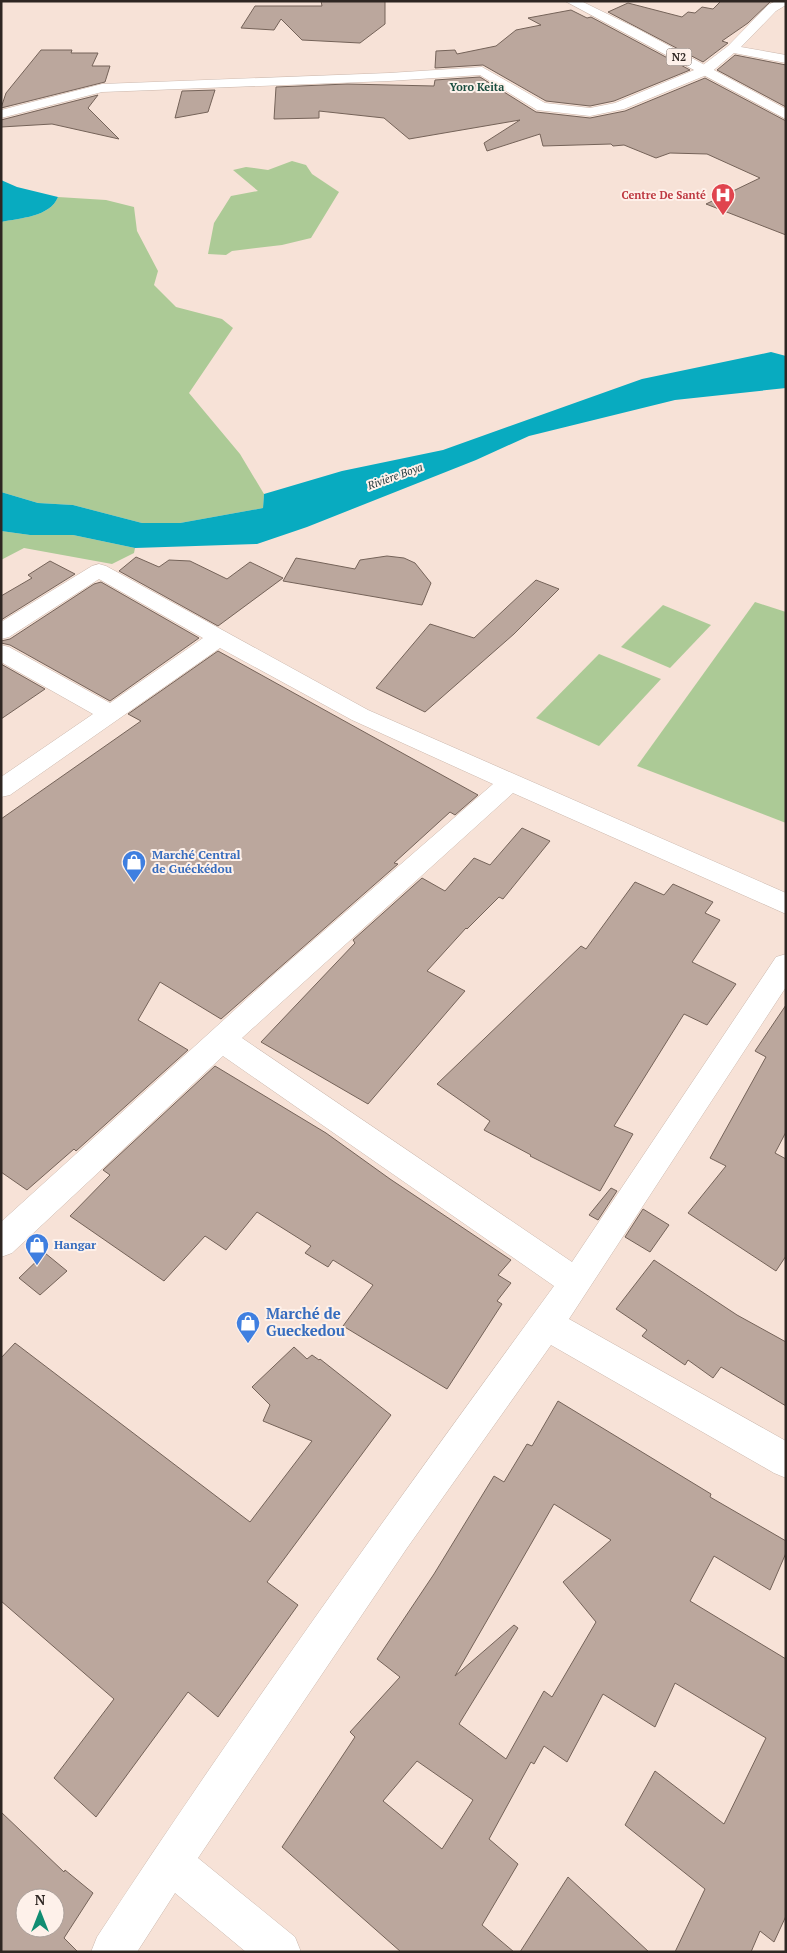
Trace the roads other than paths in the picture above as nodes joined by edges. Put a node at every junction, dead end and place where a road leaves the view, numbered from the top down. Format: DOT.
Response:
graph roads {
  1 [pos="571,1"];
  2 [pos="785,1"];
  3 [pos="732,49"];
  4 [pos="786,59"];
  5 [pos="704,71"];
  6 [pos="1,114"];
  7 [pos="786,115"];
  8 [pos="1,632"];
  9 [pos="219,638"];
  10 [pos="1,652"];
  11 [pos="110,713"];
  12 [pos="511,781"];
  13 [pos="1,789"];
  14 [pos="786,904"];
  15 [pos="786,964"];
  16 [pos="222,1040"];
  17 [pos="1,1243"];
  18 [pos="576,1283"];
  19 [pos="546,1324"];
  20 [pos="786,1461"];
  21 [pos="170,1862"];
  22 [pos="112,1952"];
  23 [pos="280,1952"];
  1 -- 5 [label="main road, N2"];
  2 -- 3 [label="main road"];
  3 -- 4 [label="main road"];
  3 -- 5 [label="main road"];
  5 -- 6 [label="main road"];
  5 -- 7 [label="main road, N2"];
  8 -- 9 [label="main road"];
  9 -- 11 [label="main road"];
  9 -- 12 [label="main road"];
  10 -- 11 [label="main road"];
  11 -- 13 [label="main road"];
  12 -- 14 [label="main road"];
  12 -- 16 [label="main road"];
  15 -- 18 [label="main road"];
  16 -- 17 [label="main road"];
  16 -- 18 [label="main road"];
  18 -- 19 [label="main road"];
  19 -- 20 [label="main road"];
  19 -- 21 [label="main road"];
  21 -- 22 [label="main road"];
  21 -- 23 [label="main road"];
}
